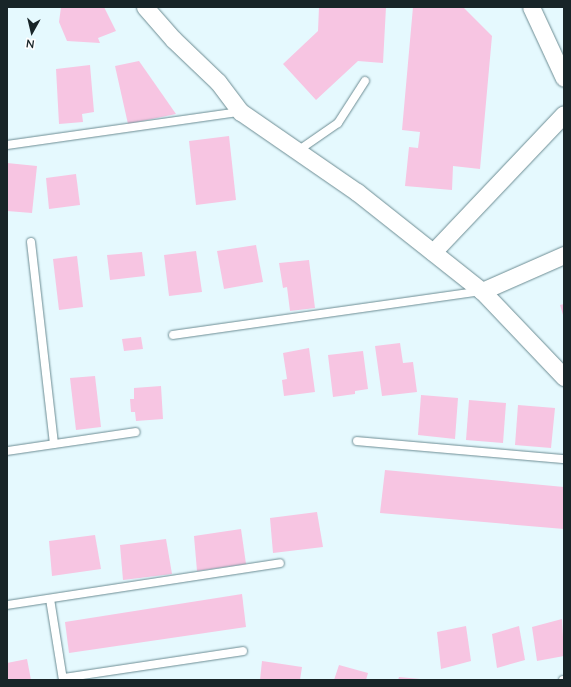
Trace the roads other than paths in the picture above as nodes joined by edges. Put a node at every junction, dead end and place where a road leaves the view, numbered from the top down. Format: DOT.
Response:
graph roads {
  1 [pos="145,7"];
  2 [pos="531,7"];
  3 [pos="564,78"];
  4 [pos="365,81"];
  5 [pos="241,112"];
  6 [pos="564,114"];
  7 [pos="7,145"];
  8 [pos="298,150"];
  9 [pos="31,242"];
  10 [pos="433,252"];
  11 [pos="564,255"];
  12 [pos="482,291"];
  13 [pos="173,335"];
  14 [pos="564,377"];
  15 [pos="136,432"];
  16 [pos="357,441"];
  17 [pos="54,444"];
  18 [pos="7,451"];
  19 [pos="564,459"];
  20 [pos="280,564"];
  21 [pos="50,598"];
  22 [pos="7,605"];
  23 [pos="243,651"];
  24 [pos="63,679"];
  1 -- 5 [label="street"];
  2 -- 3 [label="street"];
  4 -- 8 [label="lane"];
  5 -- 7 [label="lane"];
  5 -- 8 [label="street"];
  6 -- 10 [label="street"];
  8 -- 10 [label="street"];
  9 -- 17 [label="lane"];
  10 -- 12 [label="street"];
  11 -- 12 [label="street"];
  12 -- 13 [label="lane"];
  12 -- 14 [label="street"];
  15 -- 17 [label="lane"];
  16 -- 19 [label="lane"];
  17 -- 18 [label="lane"];
  20 -- 21 [label="lane"];
  21 -- 22 [label="lane"];
  21 -- 24 [label="lane"];
  23 -- 24 [label="lane"];
}
